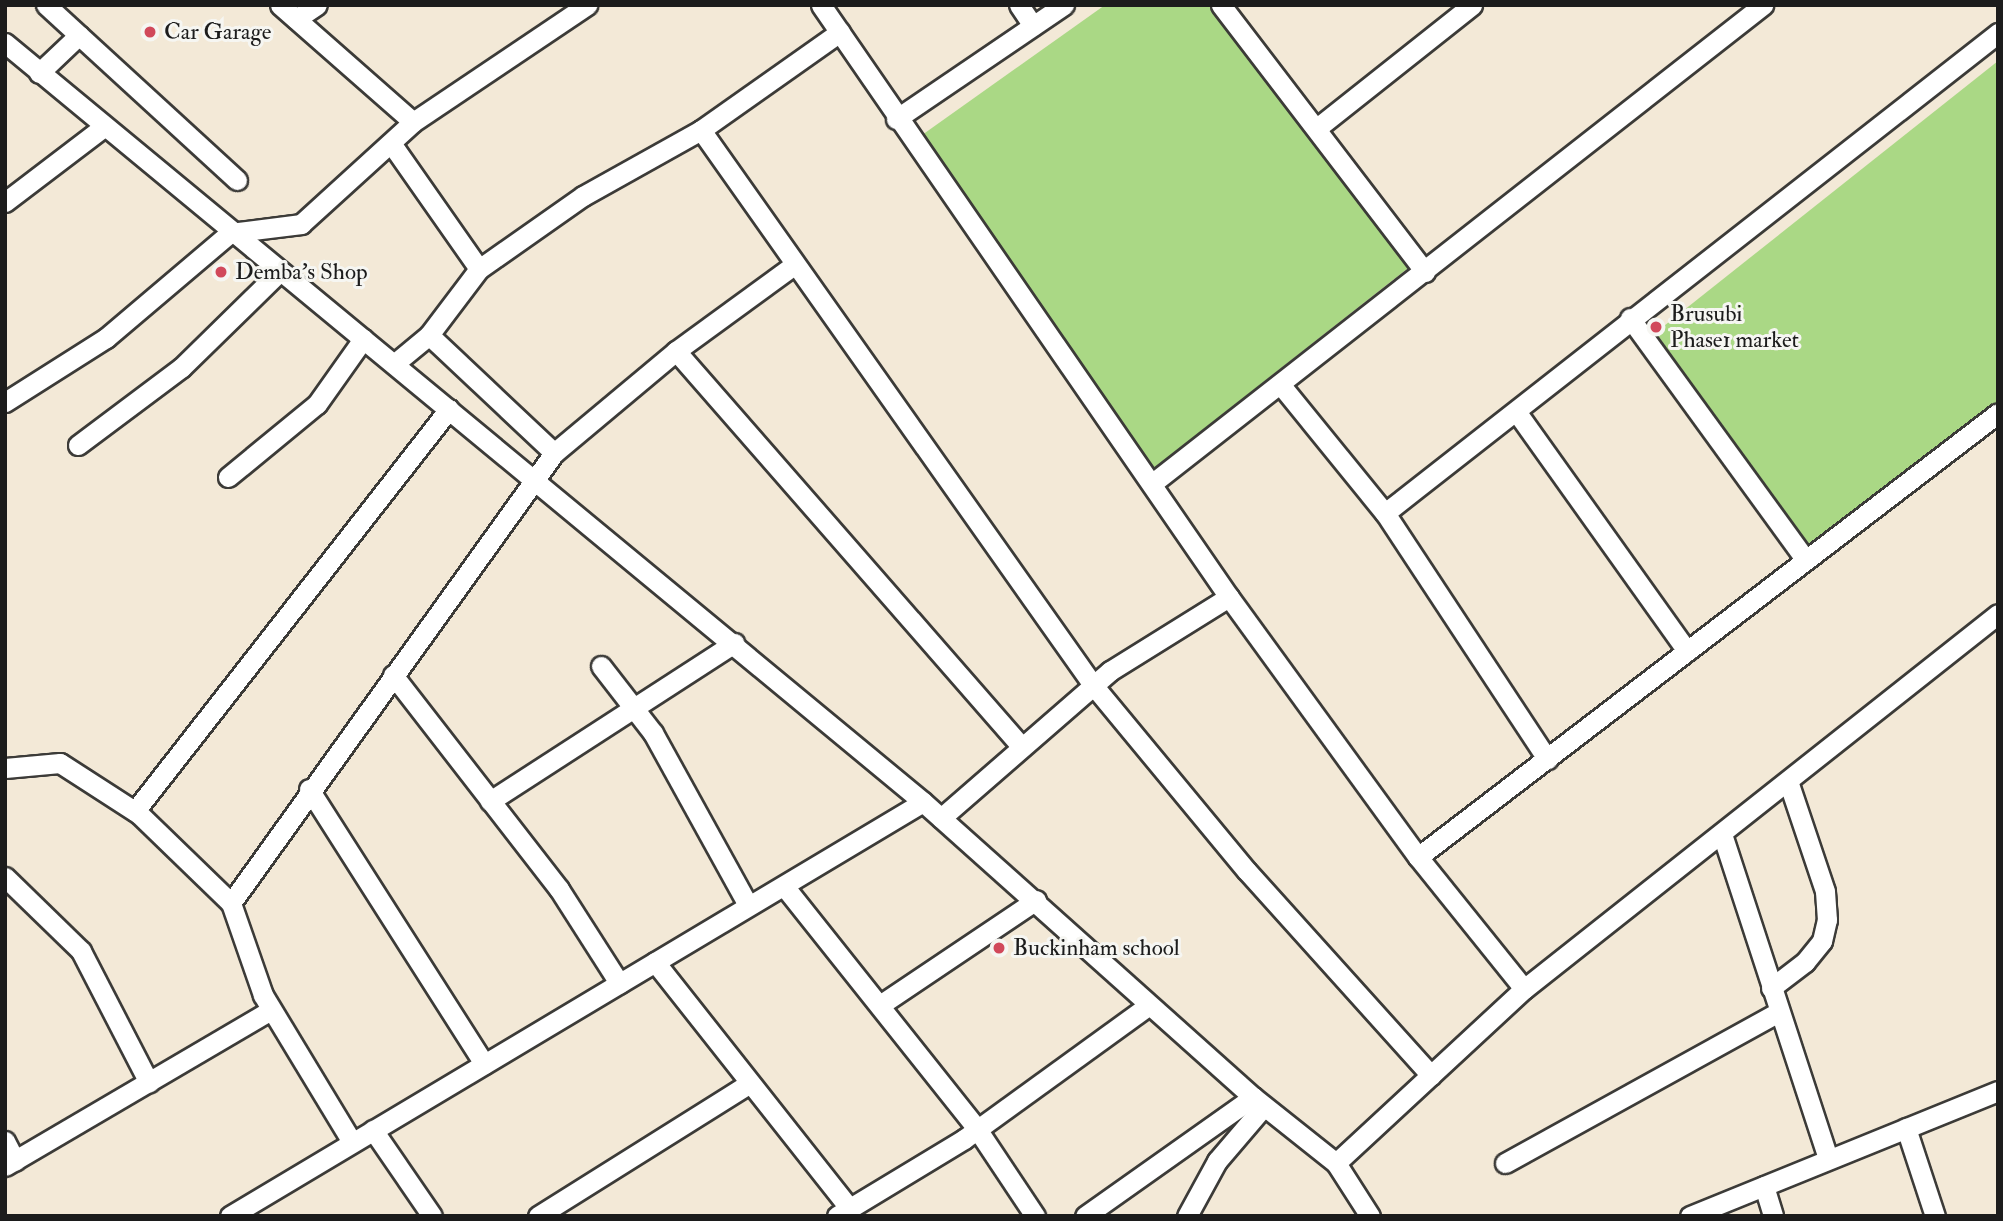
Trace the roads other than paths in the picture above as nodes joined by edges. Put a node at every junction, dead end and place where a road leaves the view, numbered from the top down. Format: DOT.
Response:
graph roads {
  1 [pos="46,5"];
  2 [pos="280,5"];
  3 [pos="317,5"];
  4 [pos="587,5"];
  5 [pos="821,5"];
  6 [pos="1019,5"];
  7 [pos="1064,5"];
  8 [pos="1221,5"];
  9 [pos="1472,5"];
  10 [pos="1763,5"];
  11 [pos="296,19"];
  12 [pos="1033,26"];
  13 [pos="841,32"];
  14 [pos="1998,33"];
  15 [pos="79,35"];
  16 [pos="5,43"];
  17 [pos="39,73"];
  18 [pos="897,119"];
  19 [pos="414,122"];
  20 [pos="102,128"];
  21 [pos="1317,128"];
  22 [pos="701,130"];
  23 [pos="393,146"];
  24 [pos="237,180"];
  25 [pos="5,202"];
  26 [pos="230,233"];
  27 [pos="794,265"];
  28 [pos="479,269"];
  29 [pos="279,272"];
  30 [pos="1425,272"];
  31 [pos="1630,318"];
  32 [pos="429,335"];
  33 [pos="363,339"];
  34 [pos="676,351"];
  35 [pos="394,364"];
  36 [pos="1280,384"];
  37 [pos="5,402"];
  38 [pos="449,409"];
  39 [pos="1518,414"];
  40 [pos="1998,414"];
  41 [pos="78,446"];
  42 [pos="554,453"];
  43 [pos="536,476"];
  44 [pos="229,478"];
  45 [pos="1154,482"];
  46 [pos="1385,513"];
  47 [pos="1806,560"];
  48 [pos="1229,597"];
  49 [pos="1998,614"];
  50 [pos="734,643"];
  51 [pos="1687,651"];
  52 [pos="601,666"];
  53 [pos="393,676"];
  54 [pos="1093,685"];
  55 [pos="635,710"];
  56 [pos="1022,747"];
  57 [pos="1547,759"];
  58 [pos="5,768"];
  59 [pos="1788,781"];
  60 [pos="309,789"];
  61 [pos="490,801"];
  62 [pos="923,802"];
  63 [pos="135,811"];
  64 [pos="941,818"];
  65 [pos="1722,834"];
  66 [pos="1418,857"];
  67 [pos="5,877"];
  68 [pos="784,886"];
  69 [pos="1036,900"];
  70 [pos="231,903"];
  71 [pos="748,905"];
  72 [pos="655,962"];
  73 [pos="619,983"];
  74 [pos="1770,988"];
  75 [pos="1524,989"];
  76 [pos="1149,1004"];
  77 [pos="880,1005"];
  78 [pos="271,1010"];
  79 [pos="1778,1012"];
  80 [pos="484,1064"];
  81 [pos="1431,1074"];
  82 [pos="149,1083"];
  83 [pos="750,1083"];
  84 [pos="1998,1091"];
  85 [pos="1259,1102"];
  86 [pos="1906,1128"];
  87 [pos="977,1129"];
  88 [pos="373,1130"];
  89 [pos="5,1140"];
  90 [pos="352,1143"];
  91 [pos="1827,1156"];
  92 [pos="1336,1163"];
  93 [pos="1505,1163"];
  94 [pos="10,1164"];
  95 [pos="1764,1186"];
  96 [pos="843,1212"];
  97 [pos="236,1214"];
  98 [pos="432,1216"];
  99 [pos="538,1216"];
  100 [pos="1035,1216"];
  101 [pos="1085,1216"];
  102 [pos="1187,1216"];
  103 [pos="1370,1216"];
  104 [pos="1690,1216"];
  105 [pos="1773,1216"];
  106 [pos="1935,1216"];
  1 -- 15 [label="street"];
  2 -- 11 [label="street"];
  3 -- 11 [label="street"];
  4 -- 19 [label="street"];
  5 -- 13 [label="street"];
  6 -- 12 [label="street"];
  7 -- 12 [label="street"];
  8 -- 21 [label="street"];
  9 -- 21 [label="street"];
  10 -- 30 [label="street"];
  11 -- 19 [label="street"];
  12 -- 18 [label="street"];
  13 -- 18 [label="street"];
  13 -- 22 [label="street"];
  14 -- 31 [label="street"];
  15 -- 17 [label="street"];
  15 -- 24 [label="street"];
  16 -- 17 [label="street"];
  17 -- 20 [label="street"];
  18 -- 45 [label="street"];
  19 -- 23 [label="street"];
  20 -- 25 [label="street"];
  20 -- 26 [label="street"];
  21 -- 30 [label="street"];
  22 -- 27 [label="street"];
  22 -- 28 [label="street"];
  23 -- 26 [label="street"];
  23 -- 28 [label="street"];
  26 -- 29 [label="street"];
  26 -- 37 [label="street"];
  27 -- 34 [label="street"];
  27 -- 54 [label="street"];
  28 -- 32 [label="street"];
  29 -- 33 [label="street"];
  29 -- 41 [label="street"];
  30 -- 36 [label="street"];
  31 -- 39 [label="street"];
  31 -- 47 [label="street"];
  32 -- 35 [label="street"];
  32 -- 42 [label="street"];
  33 -- 35 [label="street"];
  33 -- 44 [label="street"];
  34 -- 42 [label="street"];
  34 -- 56 [label="street"];
  35 -- 38 [label="street"];
  36 -- 45 [label="street"];
  36 -- 46 [label="street"];
  38 -- 43 [label="street"];
  38 -- 63 [label="street"];
  39 -- 46 [label="street"];
  39 -- 51 [label="street"];
  40 -- 47 [label="street"];
  42 -- 43 [label="street"];
  43 -- 50 [label="street"];
  43 -- 53 [label="street"];
  45 -- 48 [label="street"];
  46 -- 57 [label="street"];
  47 -- 51 [label="street"];
  48 -- 54 [label="street"];
  48 -- 66 [label="street"];
  49 -- 59 [label="street"];
  50 -- 55 [label="street"];
  50 -- 62 [label="street"];
  51 -- 57 [label="street"];
  52 -- 55 [label="street"];
  53 -- 60 [label="street"];
  53 -- 61 [label="street"];
  54 -- 56 [label="street"];
  54 -- 81 [label="street"];
  55 -- 61 [label="street"];
  55 -- 71 [label="street"];
  56 -- 64 [label="street"];
  57 -- 66 [label="street"];
  58 -- 63 [label="street"];
  59 -- 65 [label="street"];
  59 -- 74 [label="street"];
  60 -- 70 [label="street"];
  60 -- 80 [label="street"];
  61 -- 73 [label="street"];
  62 -- 64 [label="street"];
  62 -- 68 [label="street"];
  63 -- 70 [label="street"];
  64 -- 69 [label="street"];
  65 -- 74 [label="street"];
  65 -- 75 [label="street"];
  66 -- 75 [label="street"];
  67 -- 82 [label="street"];
  68 -- 71 [label="street"];
  68 -- 77 [label="street"];
  69 -- 76 [label="street"];
  69 -- 77 [label="street"];
  70 -- 78 [label="street"];
  71 -- 72 [label="street"];
  72 -- 73 [label="street"];
  72 -- 83 [label="street"];
  73 -- 80 [label="street"];
  74 -- 79 [label="street"];
  75 -- 81 [label="street"];
  76 -- 85 [label="street"];
  76 -- 87 [label="street"];
  77 -- 87 [label="street"];
  78 -- 82 [label="street"];
  78 -- 90 [label="street"];
  79 -- 91 [label="street"];
  79 -- 93 [label="street"];
  80 -- 88 [label="street"];
  81 -- 92 [label="street"];
  82 -- 94 [label="street"];
  83 -- 96 [label="street"];
  83 -- 99 [label="street"];
  84 -- 86 [label="street"];
  85 -- 92 [label="street"];
  85 -- 101 [label="street"];
  85 -- 102 [label="street"];
  86 -- 91 [label="street"];
  86 -- 106 [label="street"];
  87 -- 96 [label="street"];
  87 -- 100 [label="street"];
  88 -- 90 [label="street"];
  88 -- 98 [label="street"];
  89 -- 94 [label="street"];
  90 -- 97 [label="street"];
  91 -- 95 [label="street"];
  92 -- 103 [label="street"];
  95 -- 104 [label="street"];
  95 -- 105 [label="street"];
}
